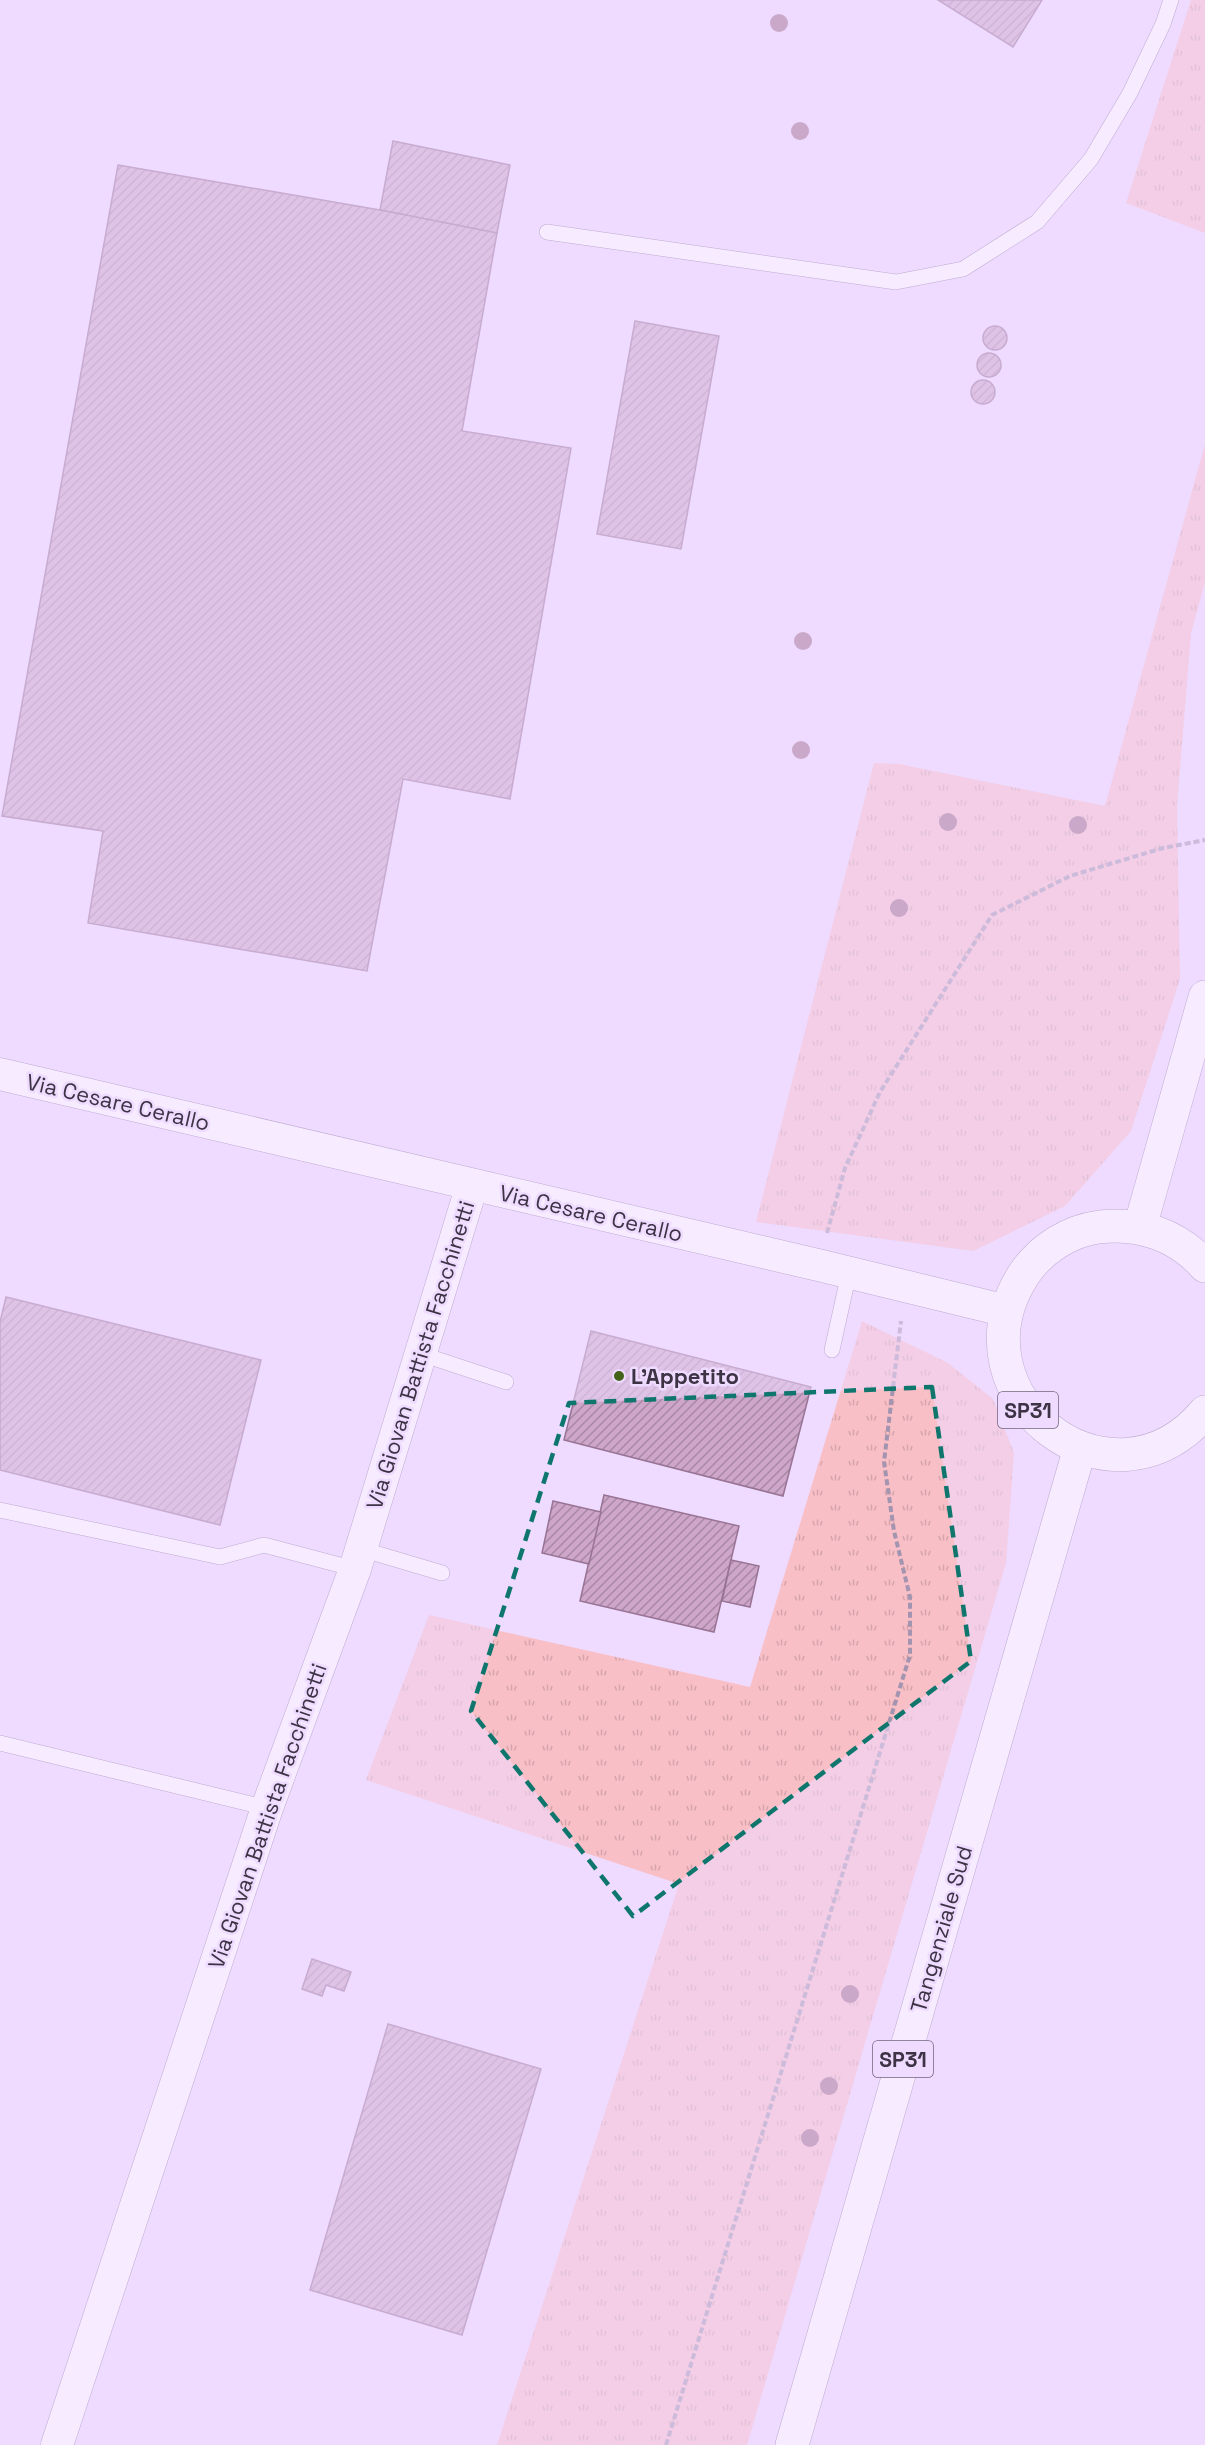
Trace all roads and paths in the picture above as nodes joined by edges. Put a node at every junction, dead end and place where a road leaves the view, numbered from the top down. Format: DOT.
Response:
graph roads {
  1 [pos="1171,0"];
  2 [pos="547,232"];
  3 [pos="1205,840"];
  4 [pos="1205,997"];
  5 [pos="0,1074"];
  6 [pos="472,1185"];
  7 [pos="1140,1227"];
  8 [pos="818,1265"];
  9 [pos="1205,1266"];
  10 [pos="849,1273"];
  11 [pos="905,1287"];
  12 [pos="1007,1311"];
  13 [pos="832,1350"];
  14 [pos="421,1354"];
  15 [pos="506,1382"];
  16 [pos="1205,1412"];
  17 [pos="1080,1448"];
  18 [pos="0,1510"];
  19 [pos="358,1559"];
  20 [pos="442,1573"];
  21 [pos="0,1743"];
  22 [pos="267,1808"];
  23 [pos="57,2445"];
  24 [pos="666,2445"];
  25 [pos="792,2445"];
  1 -- 2 [label="lane"];
  3 -- 8 [label="path"];
  4 -- 7 [label="main road"];
  5 -- 6 [label="street, Via Cesare Cerallo"];
  6 -- 8 [label="street, Via Cesare Cerallo"];
  6 -- 14 [label="street, Via Giovan Battista Facchinetti"];
  7 -- 9 [label="main road, SP31"];
  7 -- 12 [label="main road, SP31"];
  8 -- 10 [label="street, Via Cesare Cerallo"];
  10 -- 11 [label="street, Via Cesare Cerallo"];
  10 -- 13 [label="lane"];
  11 -- 12 [label="street, Via Cesare Cerallo"];
  11 -- 24 [label="path"];
  12 -- 17 [label="main road, SP31"];
  14 -- 15 [label="lane"];
  14 -- 19 [label="street, Via Giovan Battista Facchinetti"];
  16 -- 17 [label="main road, SP31"];
  17 -- 25 [label="main road, Tangenziale Sud / SP31"];
  18 -- 19 [label="lane"];
  19 -- 20 [label="lane"];
  19 -- 22 [label="street, Via Giovan Battista Facchinetti"];
  21 -- 22 [label="lane"];
  22 -- 23 [label="street, Via Giovan Battista Facchinetti"];
}
